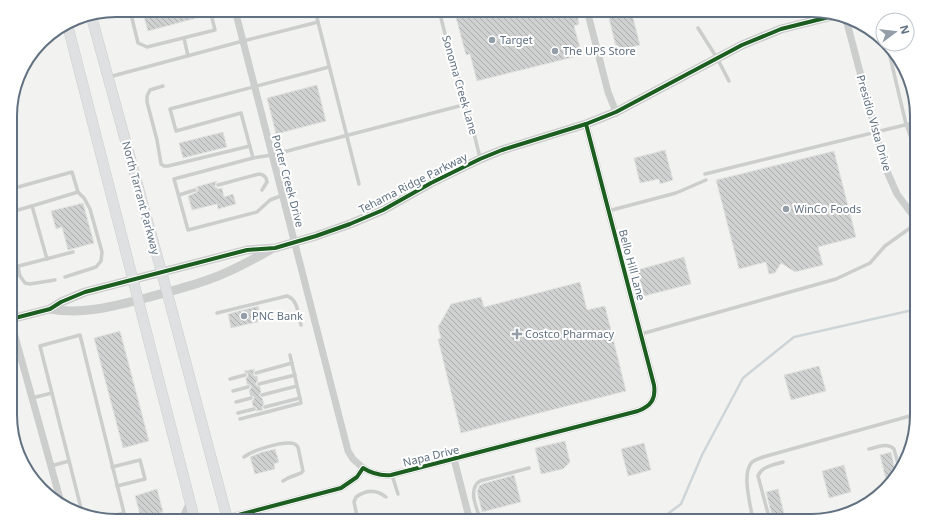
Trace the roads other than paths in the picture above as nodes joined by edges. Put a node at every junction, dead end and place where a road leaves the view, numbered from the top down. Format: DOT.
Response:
graph roads {
  1 [pos="132,17"];
  2 [pos="212,17"];
  3 [pos="237,17"];
  4 [pos="317,17"];
  5 [pos="441,17"];
  6 [pos="589,17"];
  7 [pos="825,18"];
  8 [pos="92,20"];
  9 [pos="318,22"];
  10 [pos="847,24"];
  11 [pos="698,28"];
  12 [pos="69,29"];
  13 [pos="184,38"];
  14 [pos="243,41"];
  15 [pos="188,56"];
  16 [pos="717,58"];
  17 [pos="890,58"];
  18 [pos="329,67"];
  19 [pos="108,78"];
  20 [pos="728,81"];
  21 [pos="164,86"];
  22 [pos="255,87"];
  23 [pos="467,104"];
  24 [pos="616,112"];
  25 [pos="910,123"];
  26 [pos="586,124"];
  27 [pos="906,124"];
  28 [pos="876,132"];
  29 [pos="910,135"];
  30 [pos="347,136"];
  31 [pos="250,146"];
  32 [pos="272,155"];
  33 [pos="253,158"];
  34 [pos="480,159"];
  35 [pos="705,174"];
  36 [pos="706,180"];
  37 [pos="359,184"];
  38 [pos="218,185"];
  39 [pos="17,187"];
  40 [pos="195,190"];
  41 [pos="262,190"];
  42 [pos="78,192"];
  43 [pos="179,195"];
  44 [pos="283,196"];
  45 [pos="32,206"];
  46 [pos="17,210"];
  47 [pos="608,211"];
  48 [pos="910,212"];
  49 [pos="910,227"];
  50 [pos="295,242"];
  51 [pos="275,248"];
  52 [pos="72,252"];
  53 [pos="47,259"];
  54 [pos="18,267"];
  55 [pos="162,272"];
  56 [pos="65,277"];
  57 [pos="134,279"];
  58 [pos="55,280"];
  59 [pos="167,292"];
  60 [pos="139,300"];
  61 [pos="50,309"];
  62 [pos="217,313"];
  63 [pos="17,319"];
  64 [pos="301,325"];
  65 [pos="641,334"];
  66 [pos="17,343"];
  67 [pos="290,355"];
  68 [pos="292,364"];
  69 [pos="256,373"];
  70 [pos="245,375"];
  71 [pos="294,375"];
  72 [pos="230,379"];
  73 [pos="259,384"];
  74 [pos="297,386"];
  75 [pos="248,387"];
  76 [pos="233,391"];
  77 [pos="52,393"];
  78 [pos="262,395"];
  79 [pos="32,398"];
  80 [pos="251,398"];
  81 [pos="300,398"];
  82 [pos="236,402"];
  83 [pos="265,407"];
  84 [pos="647,408"];
  85 [pos="254,409"];
  86 [pos="238,413"];
  87 [pos="910,416"];
  88 [pos="240,419"];
  89 [pos="869,449"];
  90 [pos="244,457"];
  91 [pos="454,459"];
  92 [pos="69,461"];
  93 [pos="783,462"];
  94 [pos="898,462"];
  95 [pos="51,466"];
  96 [pos="112,466"];
  97 [pos="363,468"];
  98 [pos="529,468"];
  99 [pos="392,475"];
  100 [pos="283,481"];
  101 [pos="117,486"];
  102 [pos="398,494"];
  103 [pos="59,495"];
  104 [pos="386,497"];
  105 [pos="190,502"];
  106 [pos="81,507"];
  107 [pos="124,513"];
  108 [pos="120,514"];
  109 [pos="184,514"];
  110 [pos="193,514"];
  111 [pos="227,514"];
  112 [pos="246,514"];
  113 [pos="357,514"];
  114 [pos="468,514"];
  115 [pos="478,514"];
  116 [pos="752,514"];
  117 [pos="768,514"];
  1 -- 13 [label="lane"];
  2 -- 13 [label="lane"];
  3 -- 14 [label="street, Porter Creek Drive"];
  4 -- 9 [label="lane"];
  5 -- 23 [label="lane, Sonoma Creek Lane"];
  6 -- 24 [label="street"];
  7 -- 16 [label="street, Tehama Ridge Parkway"];
  8 -- 19 [label="main road, North Tarrant Parkway"];
  9 -- 14 [label="lane"];
  9 -- 18 [label="lane"];
  10 -- 28 [label="street, Presidio Vista Drive"];
  11 -- 16 [label="lane"];
  12 -- 57 [label="main road"];
  13 -- 15 [label="lane"];
  14 -- 15 [label="lane"];
  14 -- 22 [label="street, Porter Creek Drive"];
  15 -- 19 [label="lane"];
  16 -- 20 [label="lane"];
  16 -- 24 [label="street, Tehama Ridge Parkway"];
  17 -- 27 [label="lane"];
  18 -- 22 [label="lane"];
  18 -- 30 [label="lane"];
  19 -- 55 [label="main road, North Tarrant Parkway"];
  21 -- 31 [label="lane"];
  22 -- 31 [label="lane"];
  22 -- 32 [label="street, Porter Creek Drive"];
  23 -- 30 [label="lane"];
  23 -- 34 [label="lane, Sonoma Creek Lane"];
  24 -- 26 [label="street, Tehama Ridge Parkway"];
  25 -- 27 [label="lane"];
  26 -- 34 [label="street, Tehama Ridge Parkway"];
  26 -- 47 [label="street, Bello Hill Lane"];
  27 -- 28 [label="lane"];
  27 -- 29 [label="lane"];
  28 -- 35 [label="lane"];
  28 -- 48 [label="street, Presidio Vista Drive"];
  30 -- 32 [label="lane"];
  30 -- 37 [label="lane"];
  31 -- 33 [label="lane"];
  32 -- 33 [label="lane"];
  32 -- 44 [label="street, Porter Creek Drive"];
  33 -- 43 [label="lane"];
  34 -- 50 [label="street, Tehama Ridge Parkway"];
  36 -- 47 [label="lane"];
  38 -- 41 [label="lane"];
  39 -- 42 [label="lane"];
  40 -- 43 [label="lane"];
  42 -- 45 [label="lane"];
  42 -- 56 [label="lane"];
  43 -- 44 [label="lane"];
  44 -- 50 [label="street, Porter Creek Drive"];
  45 -- 46 [label="lane"];
  45 -- 53 [label="lane"];
  47 -- 65 [label="street, Bello Hill Lane"];
  49 -- 65 [label="lane"];
  50 -- 51 [label="street, Tehama Ridge Parkway"];
  50 -- 97 [label="street, Porter Creek Drive"];
  51 -- 55 [label="street, Tehama Ridge Parkway"];
  51 -- 59 [label="street, Tehama Ridge Parkway"];
  52 -- 53 [label="lane"];
  53 -- 54 [label="lane"];
  54 -- 58 [label="lane"];
  55 -- 57 [label="street, Tehama Ridge Parkway"];
  55 -- 59 [label="main road, North Tarrant Parkway"];
  57 -- 60 [label="main road"];
  57 -- 61 [label="street, Tehama Ridge Parkway"];
  59 -- 60 [label="street, Tehama Ridge Parkway"];
  59 -- 111 [label="main road, North Tarrant Parkway"];
  60 -- 61 [label="street, Tehama Ridge Parkway"];
  60 -- 105 [label="main road"];
  61 -- 63 [label="street, Tehama Ridge Parkway"];
  62 -- 64 [label="lane"];
  65 -- 84 [label="street, Bello Hill Lane"];
  66 -- 79 [label="street"];
  67 -- 68 [label="lane"];
  68 -- 69 [label="lane"];
  68 -- 71 [label="lane"];
  70 -- 72 [label="lane"];
  71 -- 73 [label="lane"];
  71 -- 74 [label="lane"];
  74 -- 78 [label="lane"];
  74 -- 81 [label="lane"];
  75 -- 76 [label="lane"];
  77 -- 79 [label="lane"];
  77 -- 92 [label="lane"];
  77 -- 96 [label="lane"];
  79 -- 95 [label="street"];
  80 -- 82 [label="lane"];
  81 -- 83 [label="lane"];
  81 -- 88 [label="lane"];
  84 -- 91 [label="street, Napa Drive"];
  85 -- 86 [label="lane"];
  87 -- 116 [label="lane"];
  89 -- 94 [label="lane"];
  90 -- 100 [label="lane"];
  91 -- 99 [label="street, Napa Drive"];
  91 -- 114 [label="street"];
  92 -- 95 [label="lane"];
  92 -- 106 [label="lane"];
  93 -- 117 [label="lane"];
  95 -- 103 [label="street"];
  96 -- 101 [label="lane"];
  96 -- 101 [label="lane"];
  97 -- 99 [label="street, Napa Drive"];
  97 -- 112 [label="street"];
  98 -- 115 [label="lane"];
  99 -- 102 [label="lane"];
  101 -- 107 [label="lane"];
  104 -- 113 [label="lane"];
  105 -- 109 [label="street"];
  105 -- 110 [label="main road"];
  107 -- 108 [label="lane"];
}
